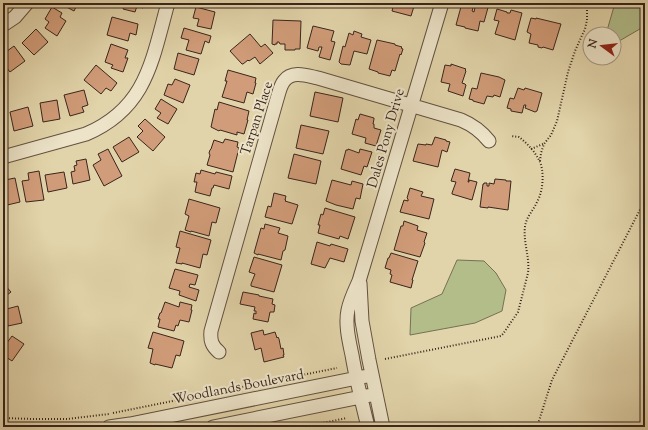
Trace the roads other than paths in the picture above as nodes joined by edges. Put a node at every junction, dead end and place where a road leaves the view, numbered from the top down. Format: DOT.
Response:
graph roads {
  1 [pos="27,3"];
  2 [pos="168,3"];
  3 [pos="442,3"];
  4 [pos="3,25"];
  5 [pos="412,105"];
  6 [pos="490,141"];
  7 [pos="3,157"];
  8 [pos="359,281"];
  9 [pos="219,352"];
  10 [pos="372,375"];
  11 [pos="356,378"];
  12 [pos="376,394"];
  13 [pos="360,397"];
  14 [pos="109,427"];
  15 [pos="213,427"];
  16 [pos="368,427"];
  17 [pos="383,427"];
  1 -- 4 [label="street"];
  2 -- 7 [label="street"];
  3 -- 5 [label="street, Dales Pony Drive"];
  5 -- 6 [label="street, Tarpan Place"];
  5 -- 8 [label="street, Dales Pony Drive"];
  5 -- 9 [label="street, Tarpan Place"];
  8 -- 10 [label="street, Dales Pony Drive"];
  8 -- 11 [label="street, Dales Pony Drive"];
  10 -- 11 [label="street, Woodlands Boulevard"];
  10 -- 12 [label="street, Dales Pony Drive"];
  11 -- 13 [label="street, Dales Pony Drive"];
  11 -- 14 [label="street, Woodlands Boulevard"];
  12 -- 13 [label="street"];
  12 -- 17 [label="street, Dales Pony Drive"];
  13 -- 15 [label="street"];
  13 -- 16 [label="street, Dales Pony Drive"];
}
